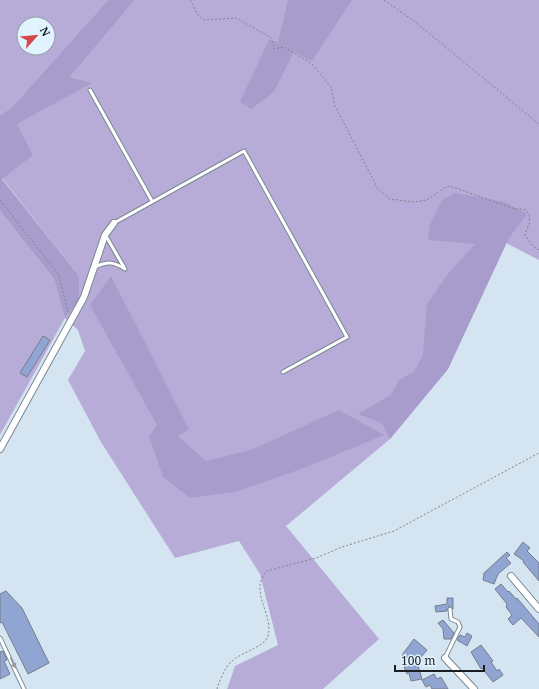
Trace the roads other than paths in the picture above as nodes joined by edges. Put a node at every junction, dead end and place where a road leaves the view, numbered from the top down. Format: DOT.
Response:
graph roads {
  1 [pos="90,90"];
  2 [pos="152,201"];
  3 [pos="114,223"];
  4 [pos="105,235"];
  5 [pos="94,267"];
  6 [pos="283,372"];
  7 [pos="0,449"];
  8 [pos="511,576"];
  9 [pos="450,609"];
  10 [pos="539,609"];
  11 [pos="0,638"];
  12 [pos="445,658"];
  13 [pos="24,689"];
  14 [pos="474,689"];
  1 -- 2 [label="lane"];
  2 -- 3 [label="lane"];
  2 -- 6 [label="lane"];
  3 -- 4 [label="street"];
  4 -- 5 [label="street"];
  4 -- 5 [label="lane"];
  5 -- 7 [label="street"];
  8 -- 10 [label="street"];
  9 -- 12 [label="lane"];
  11 -- 13 [label="lane, one-way"];
  12 -- 14 [label="street"];
}
